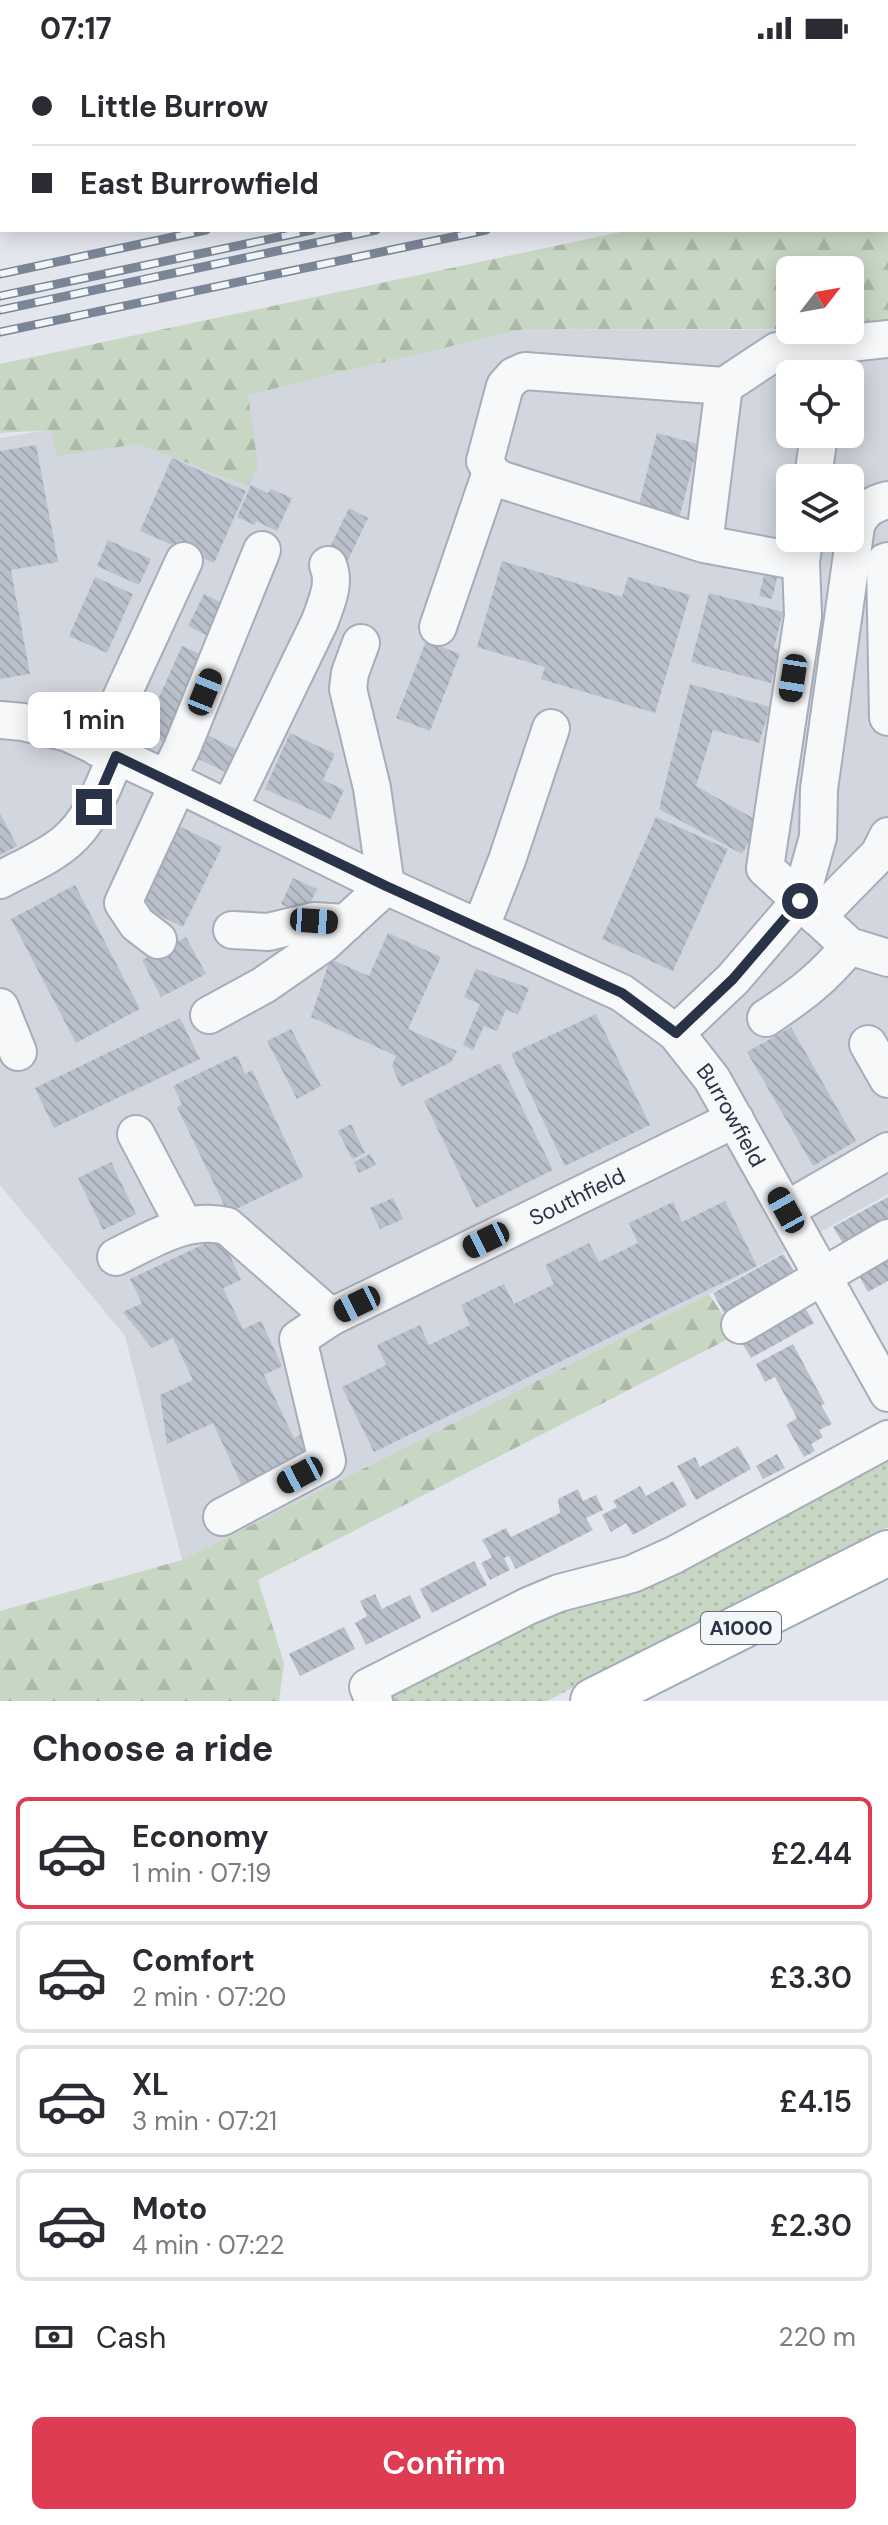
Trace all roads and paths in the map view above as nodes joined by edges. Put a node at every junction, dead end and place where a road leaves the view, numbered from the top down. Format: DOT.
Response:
graph roads {
  1 [pos="888,339"];
  2 [pos="724,386"];
  3 [pos="491,472"];
  4 [pos="888,500"];
  5 [pos="704,544"];
  6 [pos="776,548"];
  7 [pos="262,550"];
  8 [pos="802,552"];
  9 [pos="184,561"];
  10 [pos="888,561"];
  11 [pos="328,565"];
  12 [pos="438,627"];
  13 [pos="361,643"];
  14 [pos="888,717"];
  15 [pos="0,720"];
  16 [pos="551,728"];
  17 [pos="107,752"];
  18 [pos="172,781"];
  19 [pos="229,809"];
  20 [pos="888,836"];
  21 [pos="0,880"];
  22 [pos="386,886"];
  23 [pos="808,909"];
  24 [pos="346,923"];
  25 [pos="480,929"];
  26 [pos="232,930"];
  27 [pos="158,940"];
  28 [pos="849,946"];
  29 [pos="888,958"];
  30 [pos="0,1007"];
  31 [pos="209,1015"];
  32 [pos="766,1018"];
  33 [pos="676,1033"];
  34 [pos="868,1044"];
  35 [pos="18,1052"];
  36 [pos="888,1079"];
  37 [pos="735,1119"];
  38 [pos="136,1134"];
  39 [pos="888,1151"];
  40 [pos="786,1210"];
  41 [pos="184,1225"];
  42 [pos="888,1238"];
  43 [pos="116,1257"];
  44 [pos="823,1276"];
  45 [pos="331,1317"];
  46 [pos="740,1325"];
  47 [pos="888,1393"];
  48 [pos="888,1439"];
  49 [pos="222,1517"];
  50 [pos="888,1553"];
  51 [pos="374,1701"];
  52 [pos="593,1701"];
  1 -- 2 [label="street"];
  2 -- 3 [label="street"];
  2 -- 5 [label="street"];
  3 -- 5 [label="street"];
  3 -- 12 [label="street"];
  4 -- 23 [label="street"];
  5 -- 6 [label="street"];
  7 -- 18 [label="street"];
  8 -- 23 [label="street"];
  9 -- 17 [label="street"];
  10 -- 14 [label="street"];
  11 -- 19 [label="street"];
  13 -- 22 [label="street"];
  15 -- 17 [label="street, Burrowfield"];
  16 -- 25 [label="street"];
  17 -- 18 [label="street, Burrowfield"];
  17 -- 21 [label="street"];
  18 -- 19 [label="street, Burrowfield"];
  18 -- 27 [label="street"];
  19 -- 22 [label="street, Burrowfield"];
  20 -- 23 [label="street"];
  22 -- 24 [label="street"];
  22 -- 25 [label="street, Burrowfield"];
  23 -- 28 [label="street"];
  23 -- 33 [label="street"];
  24 -- 26 [label="street"];
  24 -- 31 [label="street"];
  25 -- 33 [label="street, Burrowfield"];
  28 -- 29 [label="street"];
  28 -- 32 [label="street"];
  30 -- 35 [label="street"];
  33 -- 37 [label="street, Burrowfield"];
  34 -- 36 [label="street"];
  37 -- 40 [label="street, Burrowfield"];
  37 -- 45 [label="street, Southfield"];
  38 -- 41 [label="street"];
  39 -- 40 [label="street"];
  40 -- 44 [label="street, Burrowfield"];
  41 -- 43 [label="street"];
  41 -- 45 [label="street"];
  42 -- 44 [label="street"];
  44 -- 46 [label="street"];
  44 -- 47 [label="street, Burrowfield"];
  45 -- 49 [label="street, Southfield"];
  48 -- 51 [label="street"];
  50 -- 52 [label="main road, A1000"];
}
